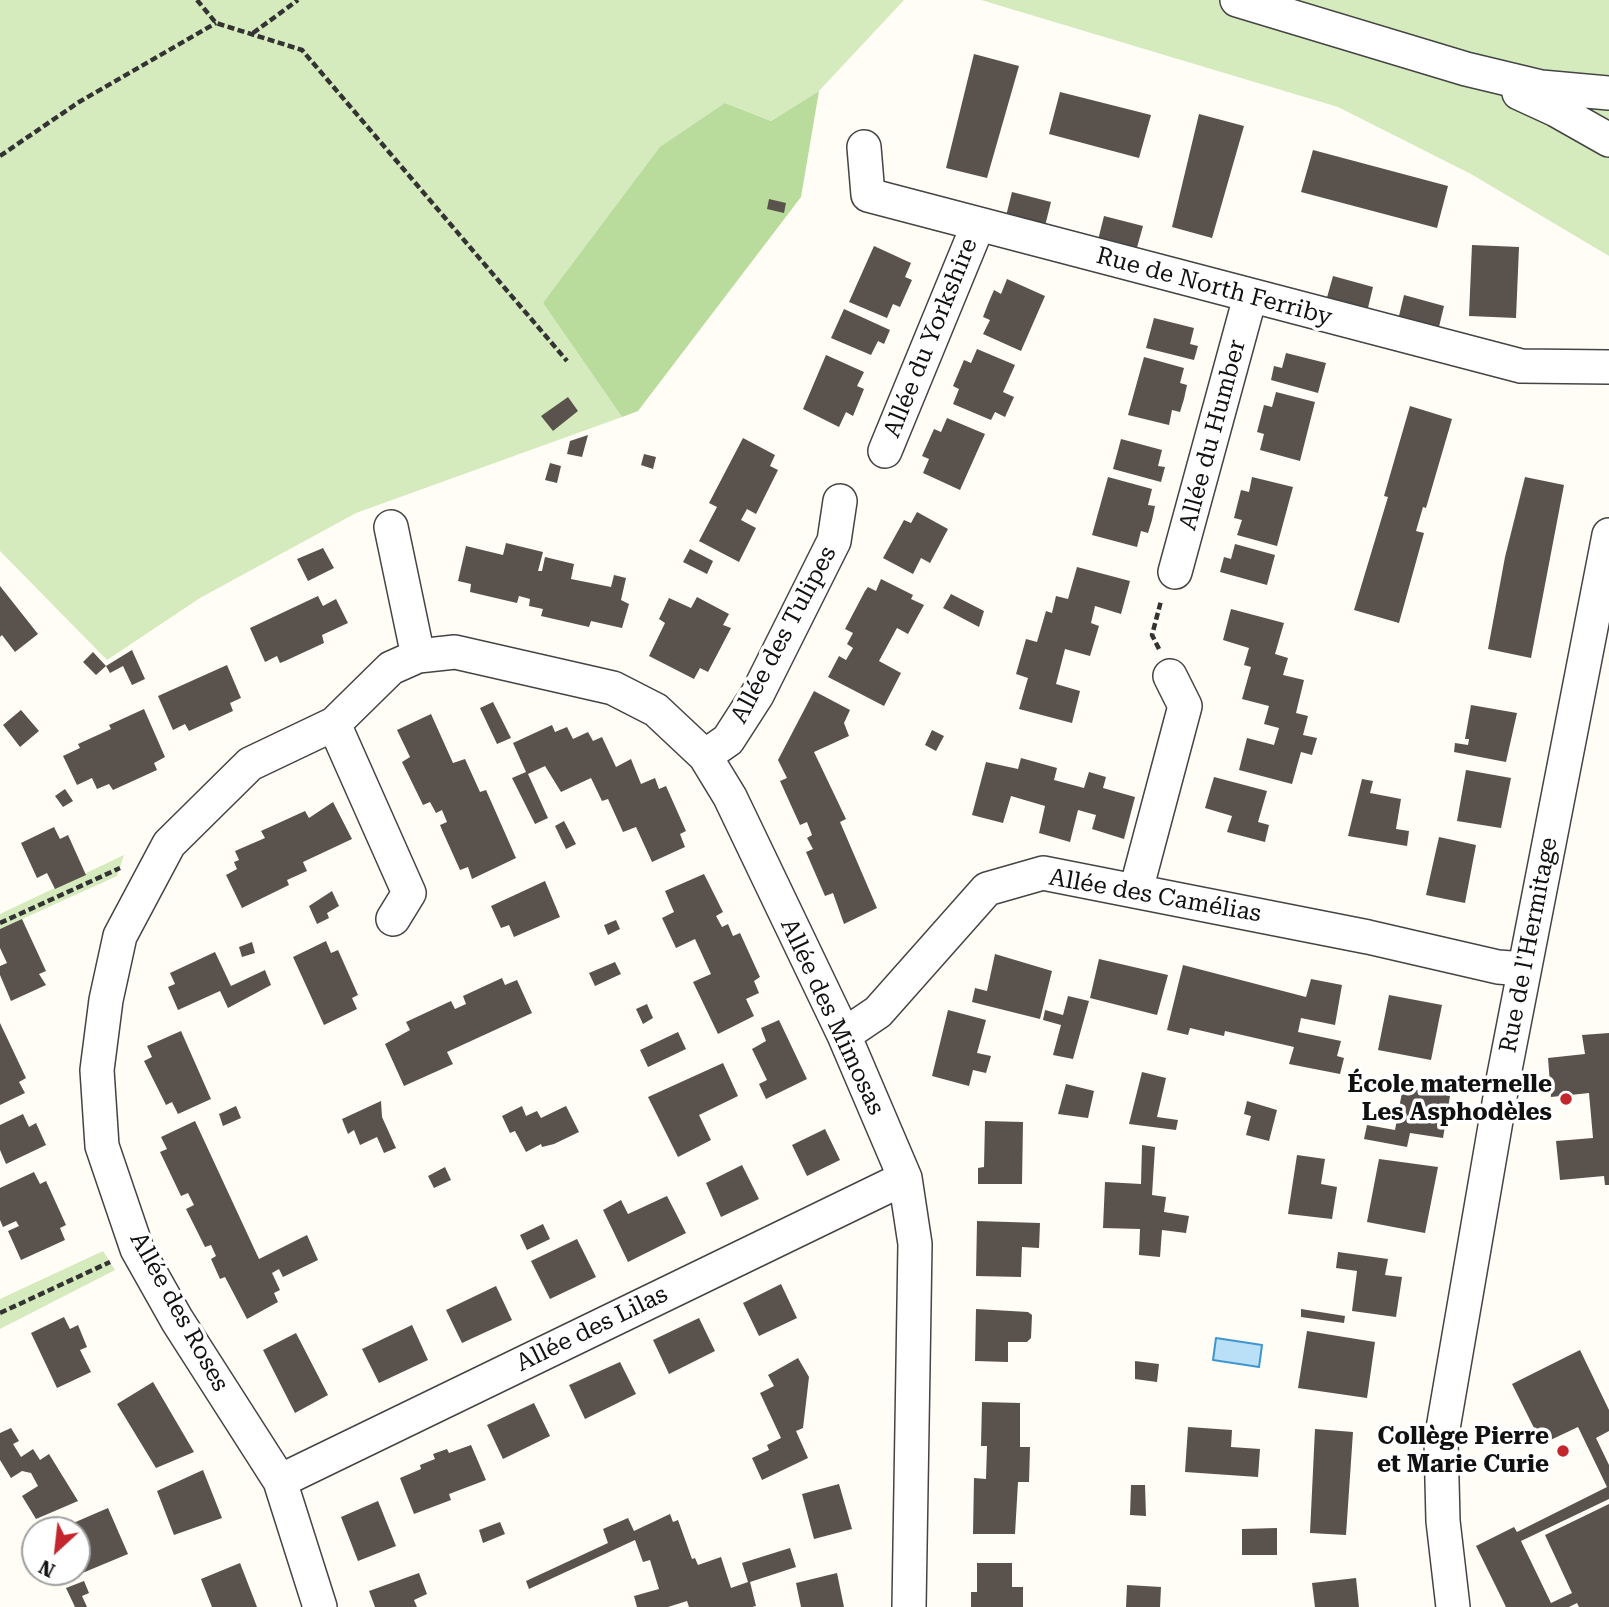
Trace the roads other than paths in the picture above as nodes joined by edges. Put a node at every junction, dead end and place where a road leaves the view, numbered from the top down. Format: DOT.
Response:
graph roads {
  1 [pos="1237,0"];
  2 [pos="1466,69"];
  3 [pos="1609,93"];
  4 [pos="1609,141"];
  5 [pos="864,147"];
  6 [pos="978,225"];
  7 [pos="1250,297"];
  8 [pos="1609,368"];
  9 [pos="885,451"];
  10 [pos="839,500"];
  11 [pos="391,527"];
  12 [pos="1609,535"];
  13 [pos="1175,572"];
  14 [pos="418,656"];
  15 [pos="1170,676"];
  16 [pos="334,724"];
  17 [pos="705,756"];
  18 [pos="1136,890"];
  19 [pos="393,919"];
  20 [pos="1524,969"];
  21 [pos="844,1035"];
  22 [pos="905,1178"];
  23 [pos="281,1480"];
  24 [pos="320,1607"];
  25 [pos="909,1607"];
  26 [pos="1453,1607"];
  1 -- 2 [label="street"];
  2 -- 3 [label="street"];
  2 -- 4 [label="street"];
  5 -- 6 [label="street, Rue de North Ferriby"];
  6 -- 7 [label="street, Rue de North Ferriby"];
  6 -- 9 [label="street, Allée du Yorkshire"];
  7 -- 8 [label="street, Rue de North Ferriby"];
  7 -- 13 [label="street, Allée du Humber"];
  10 -- 17 [label="street, Allée des Tulipes"];
  11 -- 14 [label="street"];
  12 -- 20 [label="street, Rue de l'Hermitage"];
  14 -- 16 [label="street, Allée des Mimosas"];
  14 -- 17 [label="street, Allée des Mimosas"];
  15 -- 18 [label="street"];
  16 -- 19 [label="street"];
  16 -- 23 [label="street, Allée des Roses"];
  17 -- 21 [label="street, Allée des Mimosas"];
  18 -- 20 [label="street, Allée des Camélias"];
  18 -- 21 [label="street, Allée des Camélias"];
  20 -- 26 [label="street, Rue de l'Hermitage"];
  21 -- 22 [label="street, Allée des Mimosas"];
  22 -- 23 [label="street, Allée des Lilas"];
  22 -- 25 [label="street, Allée des Mimosas"];
  23 -- 24 [label="street, Allée des Roses"];
}
